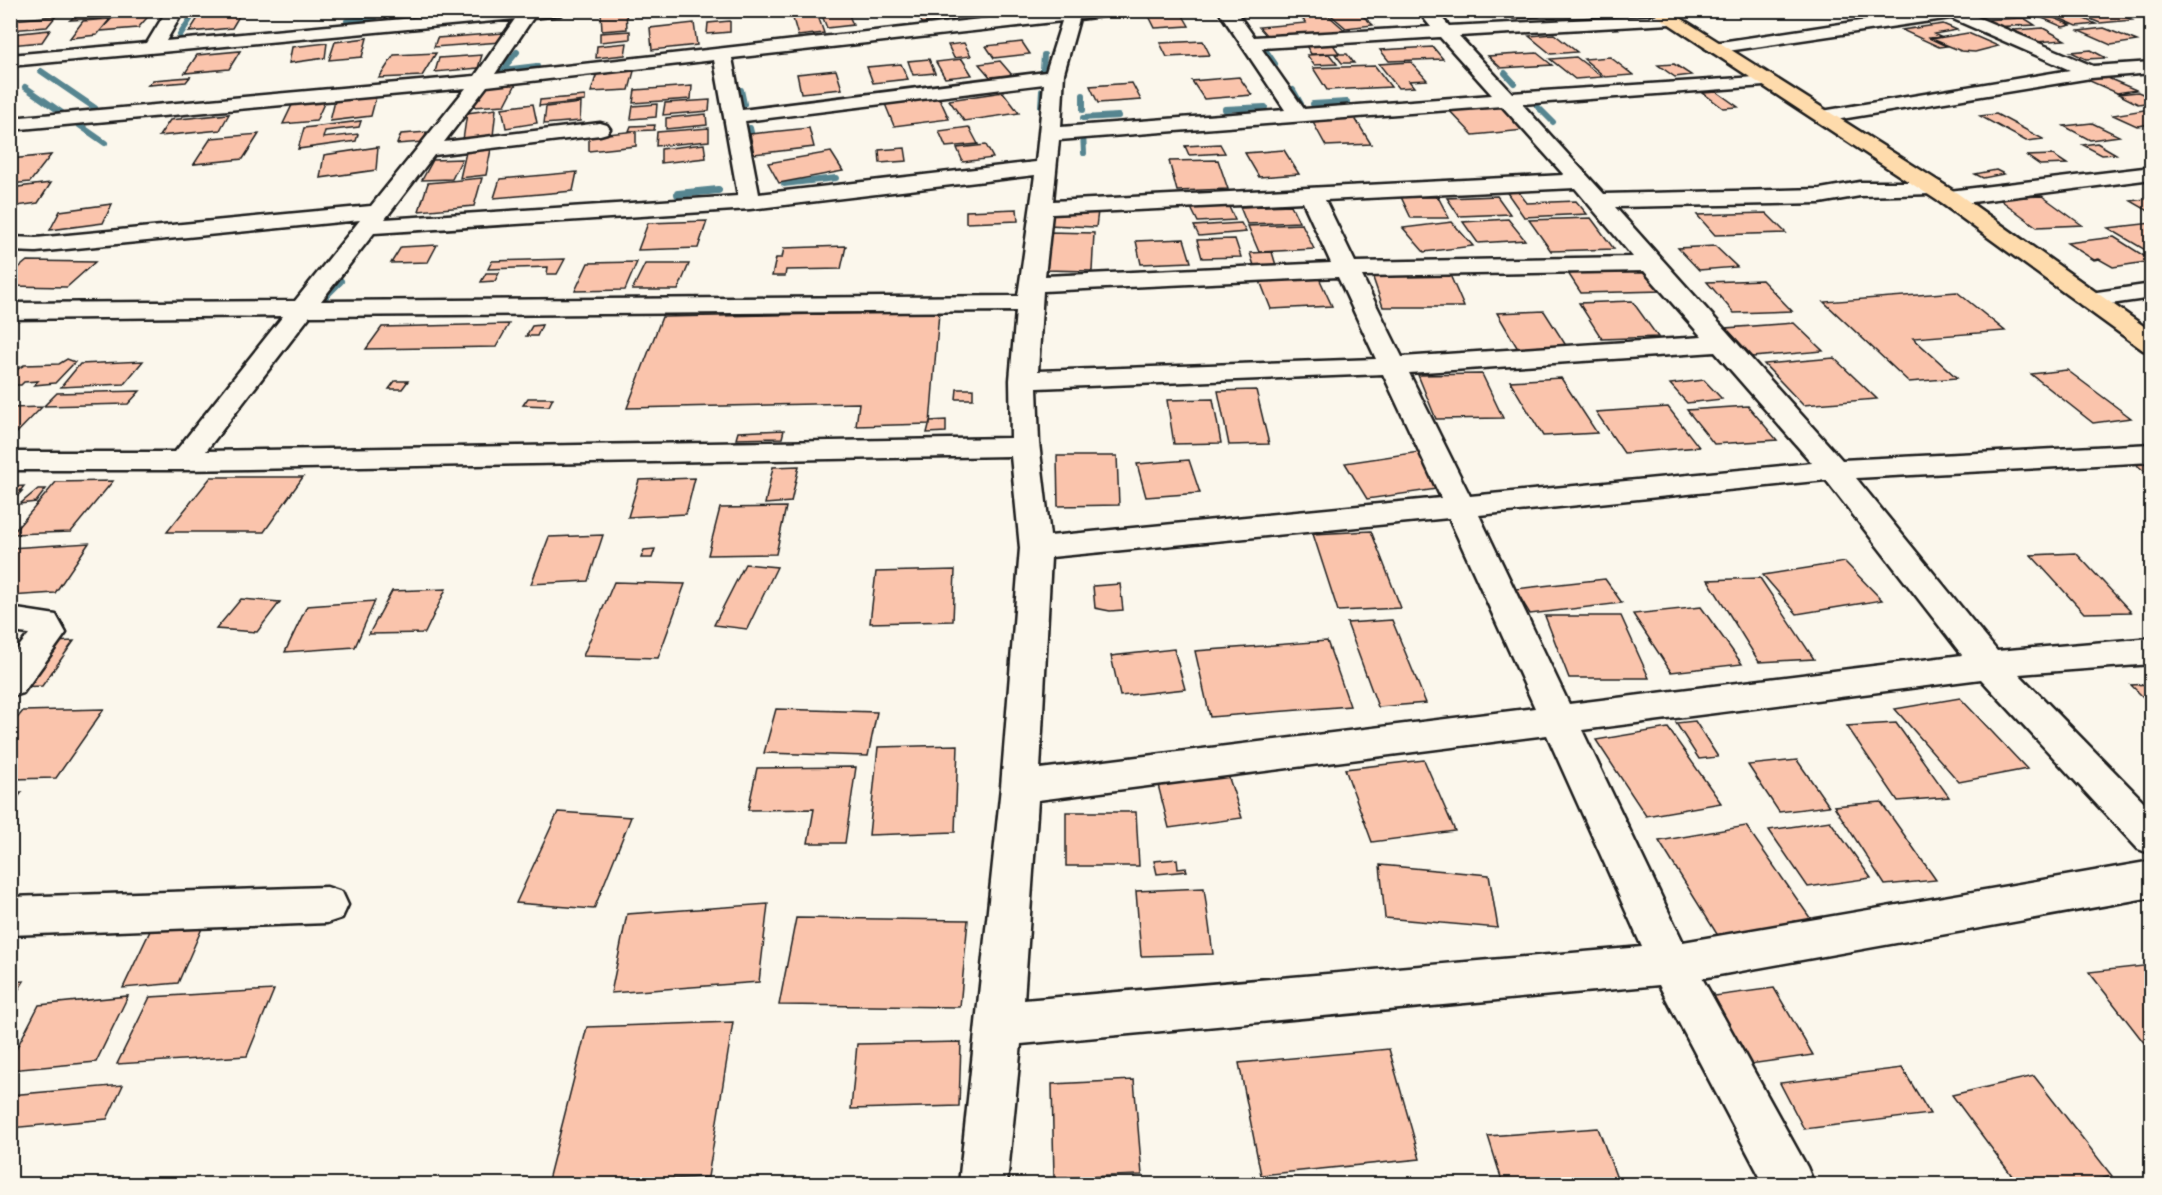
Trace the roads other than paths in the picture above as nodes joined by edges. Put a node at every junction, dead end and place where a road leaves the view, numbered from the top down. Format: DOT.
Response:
graph roads {
  1 [pos="176,10"];
  2 [pos="339,10"];
  3 [pos="560,10"];
  4 [pos="1111,10"];
  5 [pos="1226,10"];
  6 [pos="1425,10"];
  7 [pos="1971,10"];
  8 [pos="1071,12"];
  9 [pos="1950,12"];
  10 [pos="527,14"];
  11 [pos="1663,15"];
  12 [pos="331,32"];
  13 [pos="1445,32"];
  14 [pos="1248,44"];
  15 [pos="153,48"];
  16 [pos="1714,48"];
  17 [pos="722,56"];
  18 [pos="10,61"];
  19 [pos="2148,70"];
  20 [pos="2091,72"];
  21 [pos="1054,77"];
  22 [pos="1764,80"];
  23 [pos="481,81"];
  24 [pos="1504,99"];
  25 [pos="1298,115"];
  26 [pos="1823,116"];
  27 [pos="732,117"];
  28 [pos="10,124"];
  29 [pos="600,129"];
  30 [pos="1052,134"];
  31 [pos="426,150"];
  32 [pos="1048,167"];
  33 [pos="2151,173"];
  34 [pos="1581,181"];
  35 [pos="1940,193"];
  36 [pos="1311,195"];
  37 [pos="1597,201"];
  38 [pos="750,202"];
  39 [pos="1043,208"];
  40 [pos="371,219"];
  41 [pos="10,244"];
  42 [pos="1651,264"];
  43 [pos="1346,269"];
  44 [pos="2151,291"];
  45 [pos="1032,293"];
  46 [pos="2090,300"];
  47 [pos="10,311"];
  48 [pos="303,311"];
  49 [pos="1722,344"];
  50 [pos="2151,344"];
  51 [pos="1393,366"];
  52 [pos="1024,380"];
  53 [pos="1024,447"];
  54 [pos="2151,453"];
  55 [pos="10,461"];
  56 [pos="183,461"];
  57 [pos="1834,470"];
  58 [pos="1460,507"];
  59 [pos="1036,548"];
  60 [pos="10,620"];
  61 [pos="2151,651"];
  62 [pos="1990,666"];
  63 [pos="10,684"];
  64 [pos="1557,720"];
  65 [pos="1020,787"];
  66 [pos="2151,837"];
  67 [pos="2151,879"];
  68 [pos="327,905"];
  69 [pos="10,916"];
  70 [pos="1671,964"];
  71 [pos="1000,1024"];
  72 [pos="976,1184"];
  73 [pos="1790,1185"];
  1 -- 15 [label="street"];
  2 -- 12 [label="street"];
  3 -- 10 [label="street"];
  4 -- 8 [label="street"];
  5 -- 14 [label="street"];
  6 -- 13 [label="street"];
  7 -- 9 [label="street"];
  8 -- 17 [label="street"];
  8 -- 21 [label="street"];
  9 -- 16 [label="street"];
  9 -- 20 [label="street"];
  10 -- 12 [label="street"];
  10 -- 23 [label="street"];
  11 -- 13 [label="street"];
  11 -- 16 [label="main road"];
  12 -- 15 [label="street"];
  13 -- 14 [label="street"];
  13 -- 24 [label="street"];
  14 -- 25 [label="street"];
  15 -- 18 [label="street"];
  16 -- 22 [label="main road"];
  17 -- 23 [label="street"];
  17 -- 27 [label="street"];
  19 -- 20 [label="street"];
  20 -- 26 [label="street"];
  21 -- 27 [label="street"];
  21 -- 30 [label="street"];
  22 -- 24 [label="street"];
  22 -- 26 [label="main road"];
  23 -- 28 [label="street"];
  23 -- 31 [label="street"];
  24 -- 25 [label="street"];
  24 -- 34 [label="street"];
  25 -- 30 [label="street"];
  26 -- 35 [label="main road"];
  27 -- 38 [label="street"];
  29 -- 31 [label="street"];
  30 -- 32 [label="street"];
  31 -- 40 [label="street"];
  32 -- 38 [label="street"];
  32 -- 39 [label="street"];
  33 -- 35 [label="street"];
  34 -- 36 [label="street"];
  34 -- 37 [label="street"];
  35 -- 37 [label="street"];
  35 -- 46 [label="main road"];
  36 -- 39 [label="street"];
  36 -- 43 [label="street"];
  37 -- 42 [label="street"];
  38 -- 40 [label="street"];
  39 -- 45 [label="street"];
  40 -- 41 [label="street"];
  40 -- 48 [label="street"];
  42 -- 43 [label="street"];
  42 -- 49 [label="street"];
  43 -- 45 [label="street"];
  43 -- 51 [label="street"];
  44 -- 46 [label="street"];
  45 -- 48 [label="street"];
  45 -- 52 [label="street"];
  46 -- 50 [label="main road"];
  47 -- 48 [label="street"];
  48 -- 56 [label="street"];
  49 -- 51 [label="street"];
  49 -- 57 [label="street"];
  51 -- 52 [label="street"];
  51 -- 58 [label="street"];
  52 -- 53 [label="street"];
  53 -- 56 [label="street"];
  53 -- 59 [label="street"];
  54 -- 57 [label="street"];
  55 -- 56 [label="street"];
  57 -- 58 [label="street"];
  57 -- 62 [label="street"];
  58 -- 59 [label="street"];
  58 -- 64 [label="street"];
  59 -- 65 [label="street"];
  60 -- 63 [label="street"];
  61 -- 62 [label="street"];
  62 -- 64 [label="street"];
  62 -- 66 [label="street"];
  64 -- 65 [label="street"];
  64 -- 70 [label="street"];
  65 -- 71 [label="street"];
  67 -- 70 [label="street"];
  68 -- 69 [label="street"];
  70 -- 71 [label="street"];
  70 -- 73 [label="street"];
  71 -- 72 [label="street"];
}
